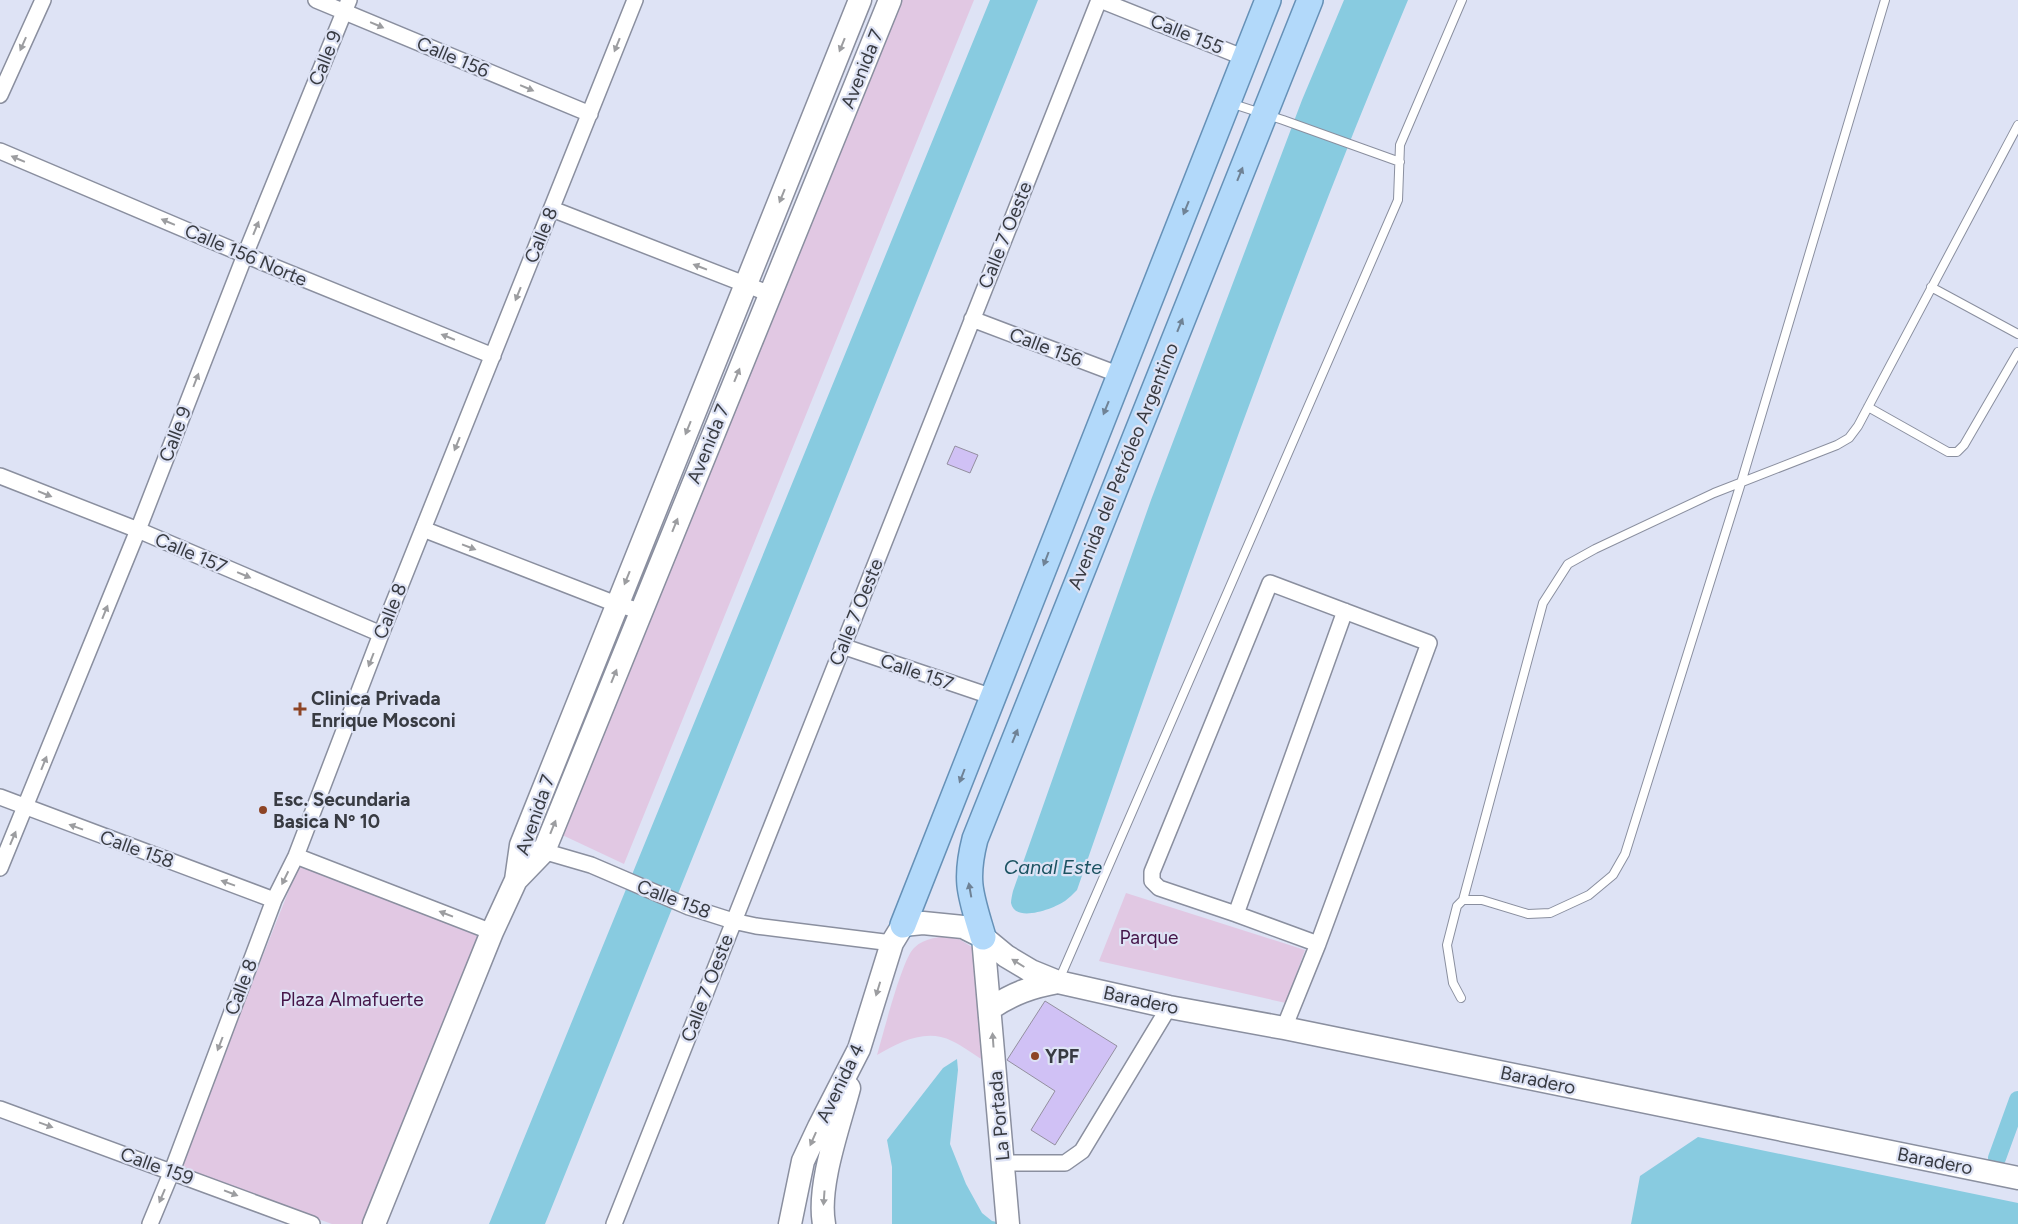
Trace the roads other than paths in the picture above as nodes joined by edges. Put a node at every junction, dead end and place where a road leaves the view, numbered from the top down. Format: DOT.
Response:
graph roads {
  1 [pos="43,0"];
  2 [pos="316,0"];
  3 [pos="636,0"];
  4 [pos="860,0"];
  5 [pos="890,0"];
  6 [pos="1099,0"];
  7 [pos="1268,0"];
  8 [pos="1310,0"];
  9 [pos="1462,0"];
  10 [pos="1885,0"];
  11 [pos="346,6"];
  12 [pos="1245,58"];
  13 [pos="0,95"];
  14 [pos="1228,102"];
  15 [pos="590,114"];
  16 [pos="1274,117"];
  17 [pos="2018,125"];
  18 [pos="0,152"];
  19 [pos="1400,162"];
  20 [pos="552,209"];
  21 [pos="245,255"];
  22 [pos="746,284"];
  23 [pos="1931,287"];
  24 [pos="770,294"];
  25 [pos="972,319"];
  26 [pos="2018,334"];
  27 [pos="2018,352"];
  28 [pos="493,356"];
  29 [pos="1120,375"];
  30 [pos="1868,407"];
  31 [pos="0,476"];
  32 [pos="1741,483"];
  33 [pos="423,529"];
  34 [pos="138,530"];
  35 [pos="616,604"];
  36 [pos="640,611"];
  37 [pos="1345,611"];
  38 [pos="381,634"];
  39 [pos="842,646"];
  40 [pos="992,697"];
  41 [pos="0,797"];
  42 [pos="26,808"];
  43 [pos="520,845"];
  44 [pos="544,851"];
  45 [pos="296,856"];
  46 [pos="0,868"];
  47 [pos="516,880"];
  48 [pos="274,900"];
  49 [pos="1463,900"];
  50 [pos="1236,914"];
  51 [pos="733,921"];
  52 [pos="492,932"];
  53 [pos="898,934"];
  54 [pos="983,937"];
  55 [pos="1318,944"];
  56 [pos="1058,982"];
  57 [pos="1461,998"];
  58 [pos="1169,1007"];
  59 [pos="990,1008"];
  60 [pos="1284,1028"];
  61 [pos="859,1049"];
  62 [pos="0,1109"];
  63 [pos="1004,1163"];
  64 [pos="172,1171"];
  65 [pos="2018,1178"];
  66 [pos="150,1224"];
  67 [pos="312,1224"];
  68 [pos="374,1224"];
  69 [pos="614,1224"];
  70 [pos="790,1224"];
  71 [pos="824,1224"];
  72 [pos="1008,1224"];
  1 -- 13 [label="street, one-way"];
  2 -- 11 [label="street, Calle 156"];
  3 -- 15 [label="street, Calle 8, one-way"];
  4 -- 22 [label="main road, Avenida 7, one-way"];
  5 -- 24 [label="main road, Avenida 7"];
  6 -- 12 [label="street, Calle 155"];
  6 -- 25 [label="street, Calle 7 Oeste"];
  7 -- 12 [label="main road, Avenida del Petróleo Argentino"];
  8 -- 16 [label="main road, Avenida del Petróleo Argentino"];
  9 -- 19 [label="lane"];
  10 -- 32 [label="lane"];
  11 -- 15 [label="street, Calle 156, one-way"];
  21 -- 11 [label="street, Calle 9, one-way"];
  12 -- 14 [label="main road, Avenida del Petróleo Argentino"];
  14 -- 16 [label="lane"];
  14 -- 29 [label="main road, Avenida del Petróleo Argentino, one-way"];
  15 -- 20 [label="street, Calle 8"];
  16 -- 19 [label="lane"];
  54 -- 16 [label="main road, Avenida del Petróleo Argentino, one-way"];
  17 -- 23 [label="lane"];
  21 -- 18 [label="street, Calle 156 Norte, one-way"];
  19 -- 56 [label="lane"];
  22 -- 20 [label="street, one-way"];
  20 -- 28 [label="street, Calle 8, one-way"];
  28 -- 21 [label="street, Calle 156 Norte, one-way"];
  34 -- 21 [label="street, Calle 9, one-way"];
  22 -- 24 [label="street"];
  22 -- 35 [label="main road, Avenida 7, one-way"];
  23 -- 26 [label="lane"];
  23 -- 30 [label="lane"];
  36 -- 24 [label="main road, Avenida 7, one-way"];
  25 -- 29 [label="street, Calle 156"];
  25 -- 39 [label="street, Calle 7 Oeste"];
  27 -- 30 [label="lane"];
  28 -- 33 [label="street, Calle 8, one-way"];
  29 -- 40 [label="main road, Avenida del Petróleo Argentino, one-way"];
  30 -- 32 [label="lane"];
  31 -- 34 [label="street, Calle 157, one-way"];
  32 -- 49 [label="lane"];
  32 -- 49 [label="lane"];
  33 -- 35 [label="street, one-way"];
  33 -- 38 [label="street, Calle 8"];
  34 -- 38 [label="street, Calle 157, one-way"];
  42 -- 34 [label="street, Calle 9, one-way"];
  35 -- 36 [label="street"];
  35 -- 43 [label="main road, Avenida 7"];
  44 -- 36 [label="main road, Avenida 7, one-way"];
  37 -- 50 [label="street"];
  37 -- 50 [label="street"];
  37 -- 55 [label="street"];
  38 -- 45 [label="street, Calle 8, one-way"];
  39 -- 40 [label="street, Calle 157"];
  39 -- 51 [label="street, Calle 7 Oeste"];
  40 -- 53 [label="main road, Avenida del Petróleo Argentino, one-way"];
  41 -- 42 [label="street, Calle 158"];
  46 -- 42 [label="street, Calle 9, one-way"];
  48 -- 42 [label="street, Calle 158, one-way"];
  43 -- 44 [label="street, Calle 158"];
  43 -- 47 [label="main road, Avenida 7"];
  44 -- 47 [label="main road, Avenida 7"];
  44 -- 51 [label="street, Calle 158"];
  45 -- 48 [label="street, Calle 8, one-way"];
  52 -- 45 [label="street, one-way"];
  47 -- 52 [label="main road, Avenida 7"];
  48 -- 64 [label="street, Calle 8, one-way"];
  49 -- 57 [label="lane"];
  50 -- 55 [label="street"];
  51 -- 53 [label="street, Calle 158"];
  51 -- 69 [label="street, Calle 7 Oeste"];
  52 -- 68 [label="main road, Avenida 7"];
  53 -- 54 [label="main road, Baradero"];
  53 -- 61 [label="main road, Avenida 4, one-way"];
  56 -- 54 [label="main road, Baradero, one-way"];
  54 -- 59 [label="main road, La Portada"];
  55 -- 60 [label="street"];
  56 -- 58 [label="main road, Baradero"];
  56 -- 59 [label="main road, Baradero"];
  58 -- 60 [label="main road, Baradero"];
  58 -- 63 [label="street"];
  63 -- 59 [label="main road, La Portada, one-way"];
  60 -- 65 [label="main road, Baradero"];
  61 -- 70 [label="main road, Avenida 4, one-way"];
  61 -- 71 [label="main road, one-way"];
  62 -- 64 [label="street, Calle 159, one-way"];
  63 -- 72 [label="main road, La Portada"];
  64 -- 66 [label="street, Calle 8, one-way"];
  64 -- 67 [label="street, Calle 159, one-way"];
}
